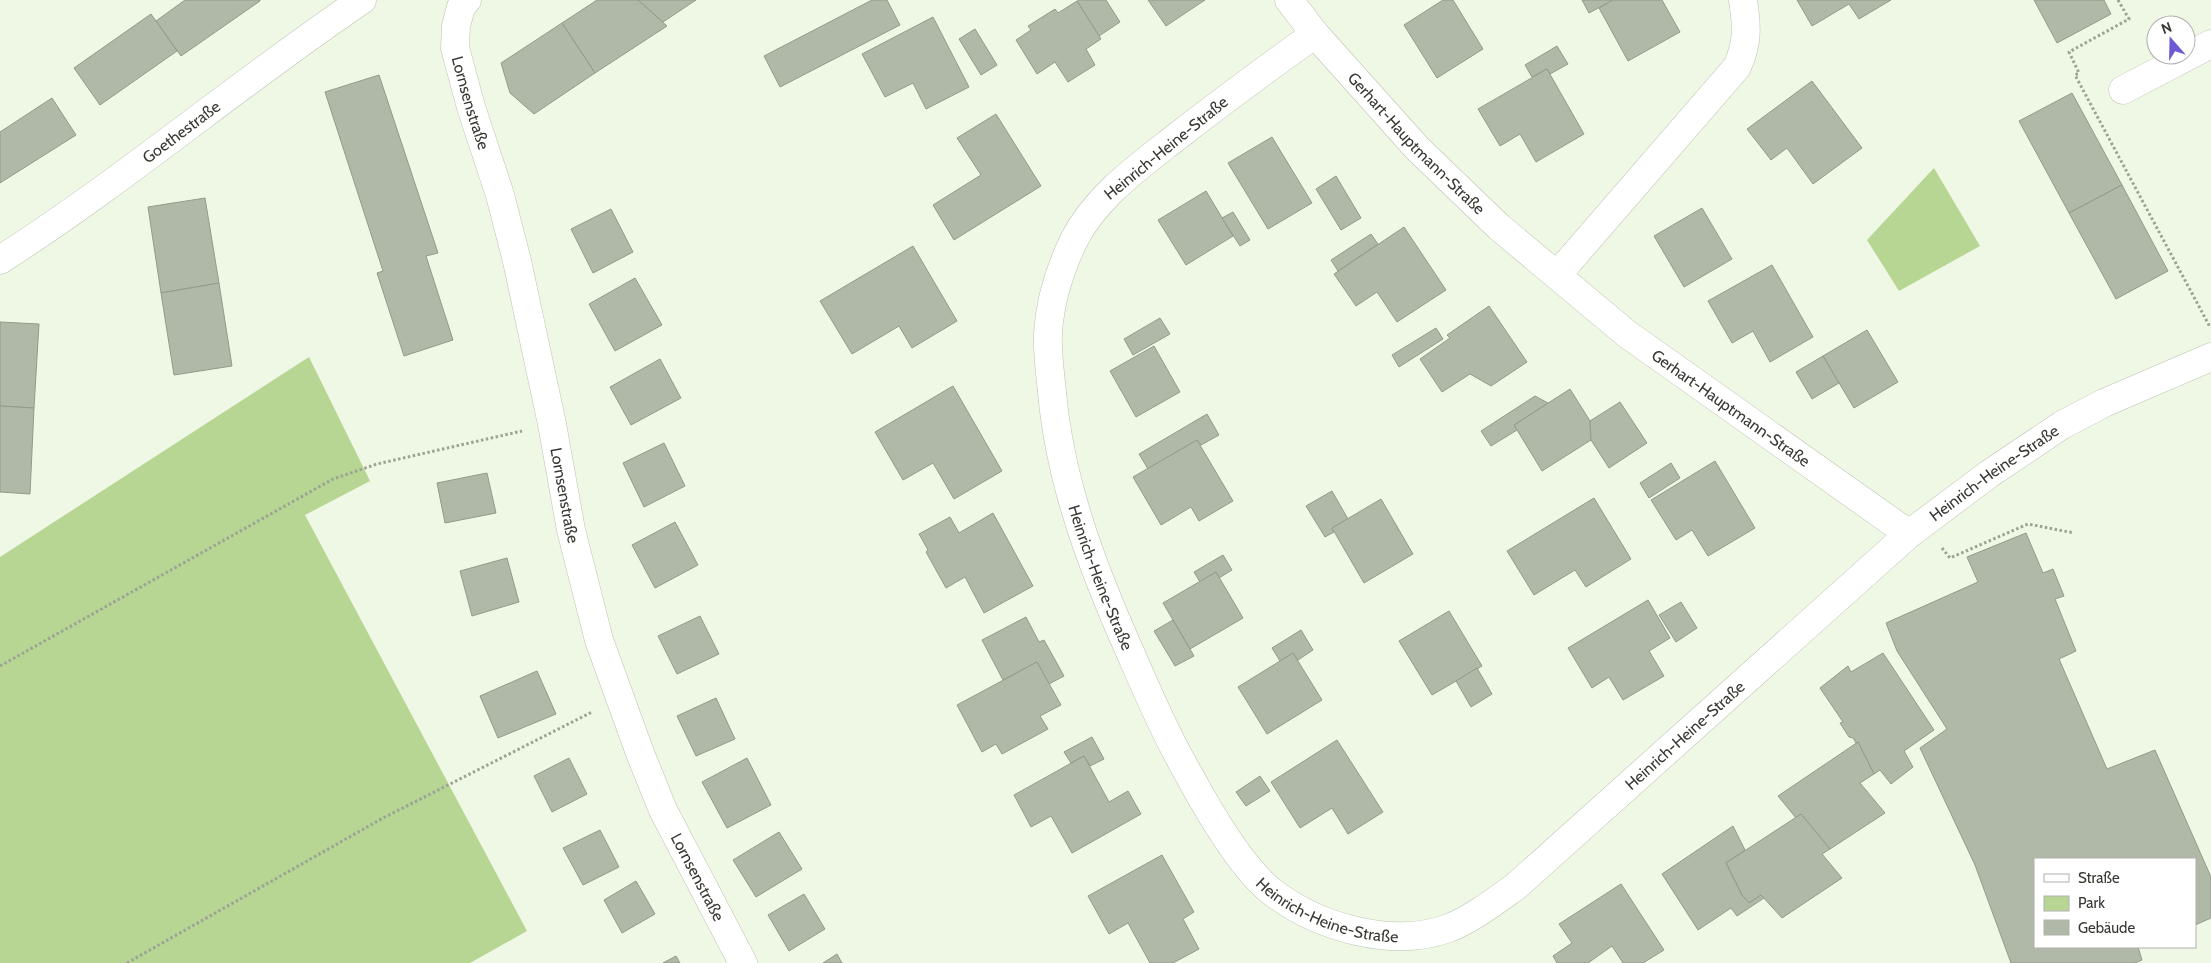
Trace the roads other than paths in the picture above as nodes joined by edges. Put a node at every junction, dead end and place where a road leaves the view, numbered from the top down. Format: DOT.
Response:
graph roads {
  1 [pos="362,0"];
  2 [pos="1289,0"];
  3 [pos="1743,0"];
  4 [pos="458,2"];
  5 [pos="1315,34"];
  6 [pos="2211,44"];
  7 [pos="2123,90"];
  8 [pos="0,260"];
  9 [pos="1557,275"];
  10 [pos="2211,357"];
  11 [pos="1909,534"];
  12 [pos="743,963"];
  1 -- 8 [label="street, Goethestraße"];
  2 -- 5 [label="street, Gerhart-Hauptmann-Straße"];
  3 -- 9 [label="street"];
  4 -- 12 [label="street, Lornsenstraße"];
  5 -- 9 [label="street, Gerhart-Hauptmann-Straße"];
  5 -- 11 [label="street, Heinrich-Heine-Straße"];
  6 -- 7 [label="street"];
  9 -- 11 [label="street, Gerhart-Hauptmann-Straße"];
  10 -- 11 [label="street, Heinrich-Heine-Straße"];
}
